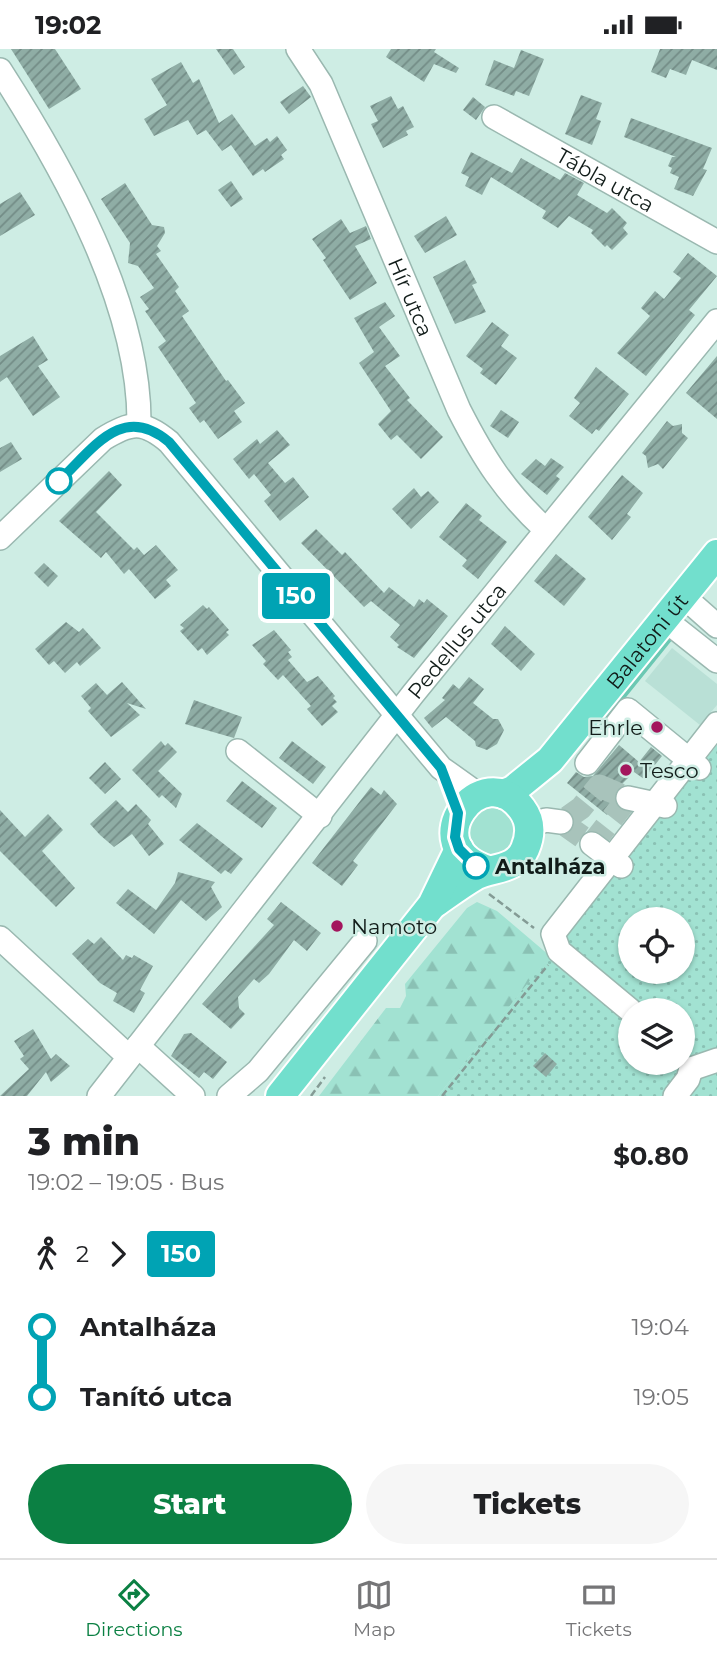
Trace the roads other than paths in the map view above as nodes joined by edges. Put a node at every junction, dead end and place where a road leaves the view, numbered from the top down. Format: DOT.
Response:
graph roads {
  1 [pos="298,49"];
  2 [pos="0,69"];
  3 [pos="494,117"];
  4 [pos="717,242"];
  5 [pos="717,321"];
  6 [pos="139,424"];
  7 [pos="546,530"];
  8 [pos="0,538"];
  9 [pos="717,554"];
  10 [pos="682,596"];
  11 [pos="664,619"];
  12 [pos="717,626"];
  13 [pos="717,661"];
  14 [pos="413,694"];
  15 [pos="396,716"];
  16 [pos="717,724"];
  17 [pos="419,743"];
  18 [pos="717,745"];
  19 [pos="239,751"];
  20 [pos="550,760"];
  21 [pos="587,763"];
  22 [pos="694,764"];
  23 [pos="628,798"];
  24 [pos="480,801"];
  25 [pos="662,804"];
  26 [pos="320,816"];
  27 [pos="528,820"];
  28 [pos="561,821"];
  29 [pos="592,844"];
  30 [pos="459,849"];
  31 [pos="616,862"];
  32 [pos="484,879"];
  33 [pos="432,905"];
  34 [pos="0,938"];
  35 [pos="366,941"];
  36 [pos="336,977"];
  37 [pos="360,995"];
  38 [pos="618,1000"];
  39 [pos="134,1052"];
  40 [pos="717,1060"];
  41 [pos="695,1066"];
  42 [pos="688,1075"];
  43 [pos="99,1096"];
  44 [pos="193,1096"];
  45 [pos="229,1096"];
  46 [pos="280,1096"];
  47 [pos="675,1096"];
  1 -- 7 [label="street, Hír utca"];
  2 -- 6 [label="street"];
  3 -- 4 [label="street, Tábla utca"];
  5 -- 7 [label="street, Pedellus utca"];
  6 -- 8 [label="street"];
  6 -- 15 [label="street"];
  7 -- 14 [label="street, Pedellus utca"];
  9 -- 10 [label="main road, Balatoni út"];
  10 -- 11 [label="main road, Balatoni út"];
  10 -- 12 [label="street"];
  11 -- 13 [label="street"];
  11 -- 20 [label="main road, Balatoni út"];
  14 -- 15 [label="street, Pedellus utca"];
  14 -- 17 [label="street"];
  15 -- 17 [label="street"];
  15 -- 26 [label="street, Pedellus utca"];
  16 -- 22 [label="street"];
  17 -- 24 [label="street"];
  18 -- 22 [label="street"];
  19 -- 26 [label="street"];
  20 -- 24 [label="main road, Balatoni út"];
  20 -- 27 [label="main road, Balatoni út"];
  21 -- 22 [label="street"];
  22 -- 25 [label="street"];
  23 -- 25 [label="street"];
  24 -- 27 [label="main road"];
  24 -- 30 [label="main road, Balatoni út"];
  25 -- 31 [label="street"];
  26 -- 39 [label="street, Pedellus utca"];
  27 -- 28 [label="street"];
  27 -- 32 [label="main road, Balatoni út"];
  29 -- 31 [label="street"];
  30 -- 32 [label="main road"];
  30 -- 33 [label="main road, Balatoni út"];
  31 -- 38 [label="street"];
  32 -- 33 [label="main road, Balatoni út"];
  33 -- 37 [label="main road, Balatoni út"];
  34 -- 39 [label="street"];
  35 -- 36 [label="street"];
  36 -- 37 [label="street"];
  36 -- 45 [label="street"];
  37 -- 46 [label="main road, Balatoni út"];
  39 -- 43 [label="street, Pedellus utca"];
  39 -- 44 [label="street"];
  40 -- 41 [label="street"];
  42 -- 47 [label="street"];
}
